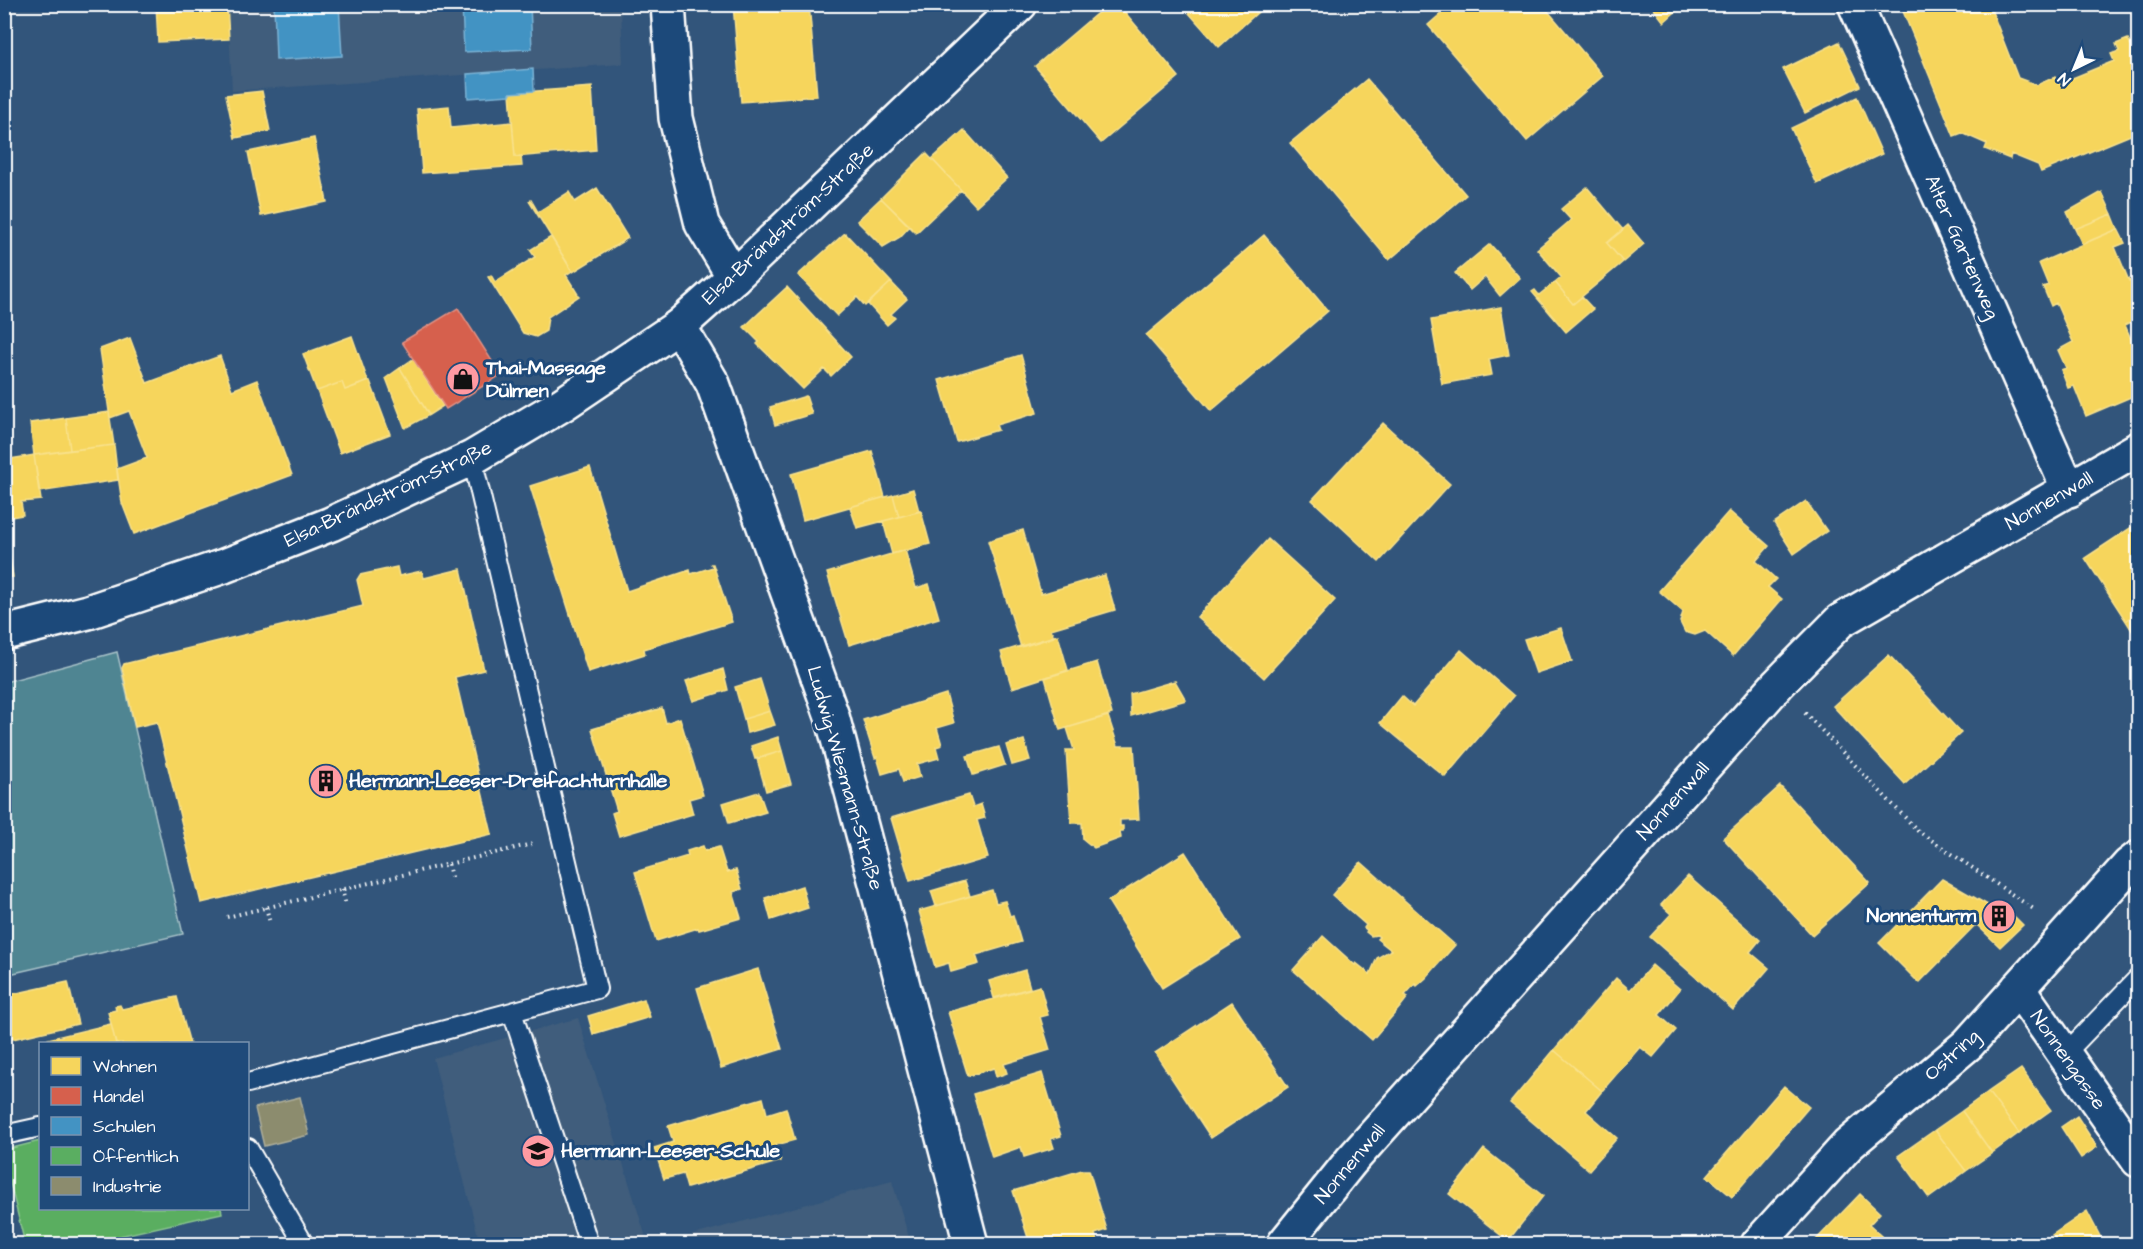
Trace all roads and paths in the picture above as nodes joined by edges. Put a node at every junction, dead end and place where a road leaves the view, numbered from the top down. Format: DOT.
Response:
graph roads {
  1 [pos="668,4"];
  2 [pos="1020,4"];
  3 [pos="1855,4"];
  4 [pos="734,277"];
  5 [pos="679,326"];
  6 [pos="2139,449"];
  7 [pos="472,458"];
  8 [pos="2069,490"];
  9 [pos="4,633"];
  10 [pos="1778,684"];
  11 [pos="561,837"];
  12 [pos="2139,858"];
  13 [pos="448,864"];
  14 [pos="452,881"];
  15 [pos="342,889"];
  16 [pos="346,906"];
  17 [pos="266,907"];
  18 [pos="227,917"];
  19 [pos="270,923"];
  20 [pos="2067,934"];
  21 [pos="2139,978"];
  22 [pos="2018,988"];
  23 [pos="512,1012"];
  24 [pos="2064,1055"];
  25 [pos="249,1083"];
  26 [pos="39,1127"];
  27 [pos="4,1135"];
  28 [pos="249,1150"];
  29 [pos="2139,1160"];
  30 [pos="304,1245"];
  31 [pos="589,1245"];
  32 [pos="971,1245"];
  33 [pos="1284,1245"];
  34 [pos="1758,1245"];
  1 -- 4 [label="street"];
  2 -- 4 [label="street, Elsa-Brändström-Straße"];
  3 -- 8 [label="street, Alter Gartenweg"];
  4 -- 5 [label="street, Elsa-Brändström-Straße"];
  5 -- 7 [label="street, Elsa-Brändström-Straße"];
  5 -- 32 [label="street, Ludwig-Wiesmann-Straße"];
  6 -- 8 [label="street, Nonnenwall"];
  7 -- 9 [label="street, Elsa-Brändström-Straße"];
  7 -- 11 [label="lane"];
  8 -- 10 [label="street, Nonnenwall"];
  10 -- 20 [label="path"];
  10 -- 33 [label="street, Nonnenwall"];
  11 -- 13 [label="path"];
  11 -- 23 [label="lane"];
  12 -- 20 [label="street, Ostring"];
  13 -- 14 [label="path"];
  13 -- 15 [label="path"];
  15 -- 16 [label="path"];
  15 -- 17 [label="path"];
  17 -- 18 [label="path"];
  17 -- 19 [label="path"];
  20 -- 22 [label="street, Ostring"];
  21 -- 24 [label="lane"];
  22 -- 24 [label="street, Nonnengasse"];
  22 -- 34 [label="street, Ostring"];
  23 -- 25 [label="lane"];
  23 -- 31 [label="lane"];
  24 -- 29 [label="street, Nonnengasse"];
  26 -- 27 [label="lane"];
  28 -- 30 [label="lane"];
}
